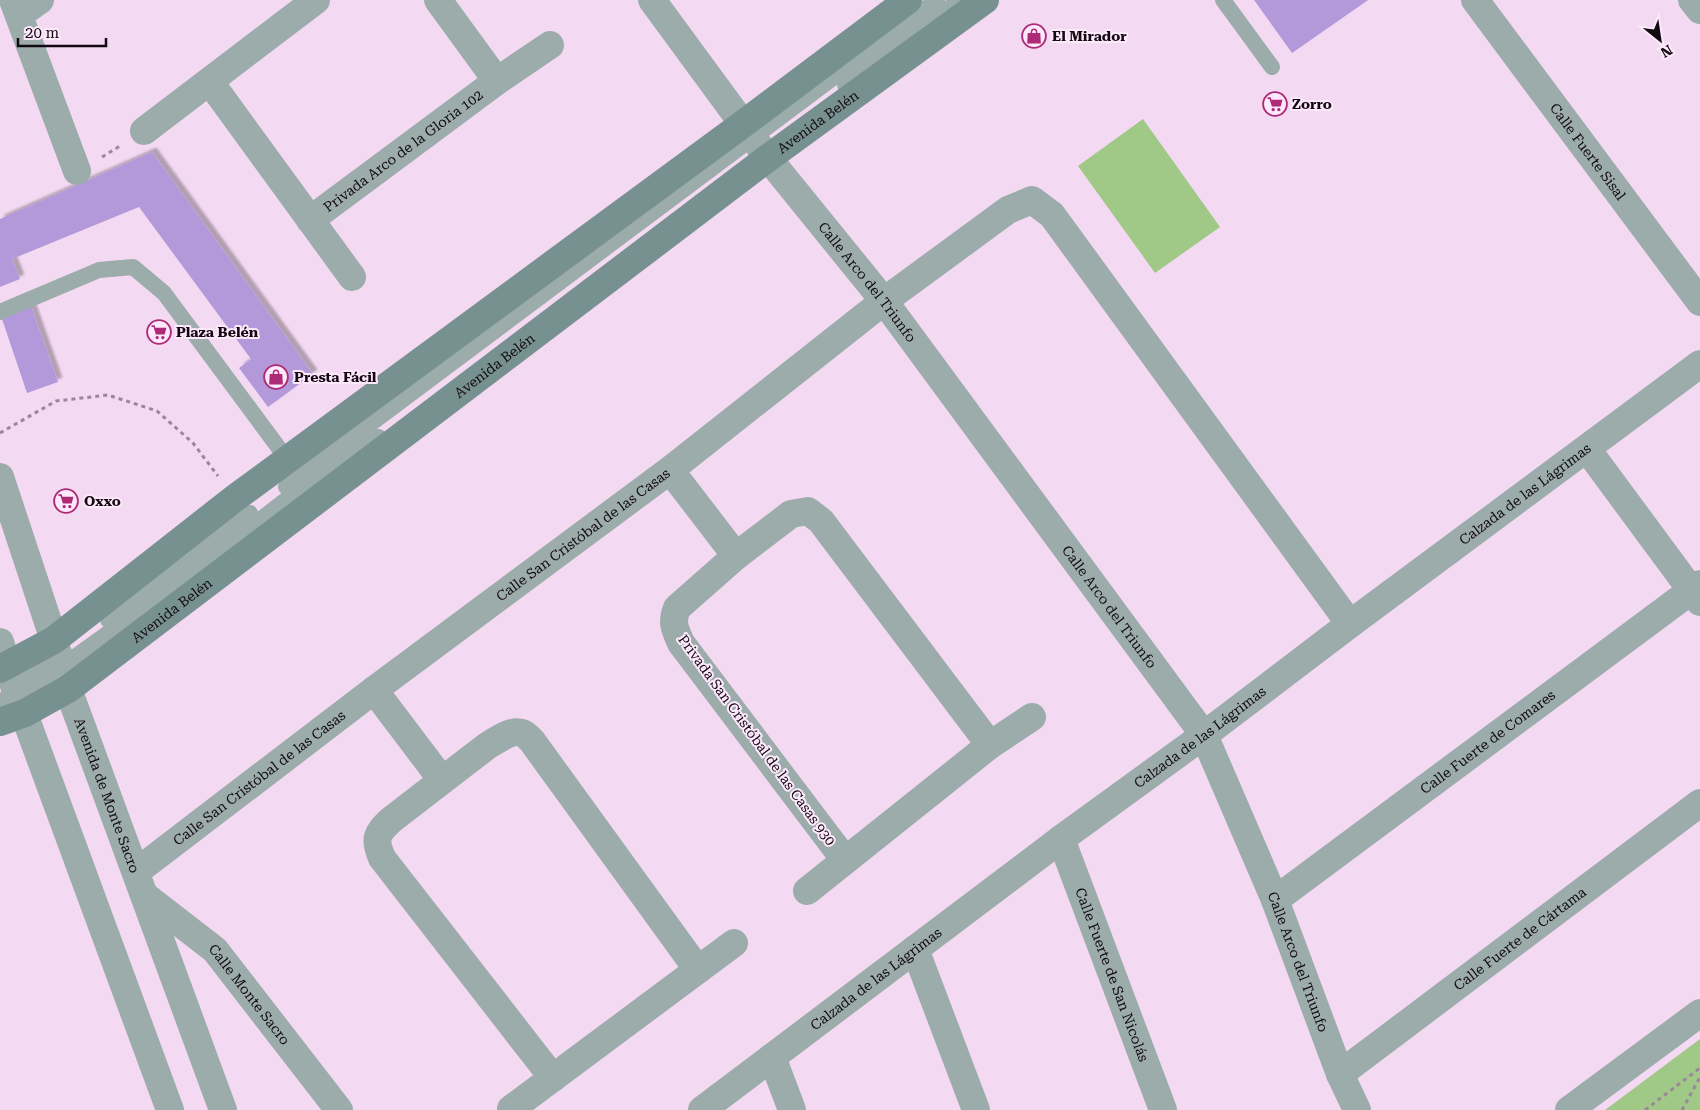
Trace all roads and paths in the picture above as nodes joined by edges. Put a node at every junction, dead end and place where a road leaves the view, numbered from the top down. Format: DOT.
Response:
graph roads {
  1 [pos="316,0"];
  2 [pos="438,0"];
  3 [pos="652,0"];
  4 [pos="908,0"];
  5 [pos="937,0"];
  6 [pos="960,0"];
  7 [pos="985,0"];
  8 [pos="1223,0"];
  9 [pos="1475,0"];
  10 [pos="1692,0"];
  11 [pos="24,5"];
  12 [pos="1700,10"];
  13 [pos="550,45"];
  14 [pos="1272,67"];
  15 [pos="497,81"];
  16 [pos="210,82"];
  17 [pos="144,131"];
  18 [pos="756,141"];
  19 [pos="78,171"];
  20 [pos="310,220"];
  21 [pos="352,277"];
  22 [pos="884,301"];
  23 [pos="1700,302"];
  24 [pos="0,312"];
  25 [pos="1700,364"];
  26 [pos="0,433"];
  27 [pos="1587,449"];
  28 [pos="287,459"];
  29 [pos="670,470"];
  30 [pos="0,477"];
  31 [pos="235,498"];
  32 [pos="736,556"];
  33 [pos="1697,592"];
  34 [pos="1350,624"];
  35 [pos="60,663"];
  36 [pos="8,681"];
  37 [pos="374,690"];
  38 [pos="1032,717"];
  39 [pos="0,722"];
  40 [pos="1204,735"];
  41 [pos="990,745"];
  42 [pos="442,780"];
  43 [pos="1700,803"];
  44 [pos="1060,839"];
  45 [pos="845,860"];
  46 [pos="140,884"];
  47 [pos="807,891"];
  48 [pos="1275,900"];
  49 [pos="734,943"];
  50 [pos="915,949"];
  51 [pos="698,970"];
  52 [pos="1700,1013"];
  53 [pos="772,1057"];
  54 [pos="1700,1068"];
  55 [pos="1340,1074"];
  56 [pos="1700,1077"];
  57 [pos="553,1078"];
  58 [pos="511,1109"];
  59 [pos="170,1110"];
  60 [pos="223,1110"];
  61 [pos="338,1110"];
  62 [pos="702,1110"];
  63 [pos="792,1110"];
  64 [pos="976,1110"];
  65 [pos="1163,1110"];
  66 [pos="1357,1110"];
  67 [pos="1569,1110"];
  68 [pos="1645,1110"];
  69 [pos="1682,1110"];
  1 -- 16 [label="street"];
  2 -- 15 [label="street, Privada Arco de la Gloria 102"];
  3 -- 18 [label="street, Calle Arco del Triunfo"];
  4 -- 18 [label="main road, Avenida Belén"];
  5 -- 18 [label="lane"];
  6 -- 18 [label="lane"];
  7 -- 18 [label="main road, Avenida Belén"];
  8 -- 14 [label="lane"];
  9 -- 23 [label="street, Calle Fuerte Sisal"];
  10 -- 12 [label="street"];
  11 -- 19 [label="street"];
  13 -- 15 [label="street, Privada Arco de la Gloria 102"];
  15 -- 20 [label="street, Privada Arco de la Gloria 102"];
  16 -- 17 [label="street"];
  16 -- 20 [label="street, Privada Arco de la Gloria 102"];
  17 -- 19 [label="path"];
  18 -- 22 [label="street, Calle Arco del Triunfo"];
  18 -- 28 [label="main road, Avenida Belén"];
  18 -- 35 [label="main road, Avenida Belén"];
  20 -- 21 [label="street, Privada Arco de la Gloria 102"];
  22 -- 29 [label="street, Calle San Cristóbal de las Casas"];
  22 -- 34 [label="street, Calle San Cristóbal de las Casas"];
  22 -- 40 [label="street, Calle Arco del Triunfo"];
  24 -- 28 [label="lane"];
  25 -- 27 [label="street, Calzada de las Lágrimas"];
  26 -- 31 [label="path"];
  27 -- 33 [label="street"];
  27 -- 34 [label="street, Calzada de las Lágrimas"];
  28 -- 31 [label="main road, Avenida Belén"];
  29 -- 32 [label="street"];
  29 -- 37 [label="street, Calle San Cristóbal de las Casas"];
  30 -- 35 [label="street, Avenida de Monte Sacro"];
  31 -- 35 [label="main road, Avenida Belén"];
  32 -- 41 [label="street, Privada San Cristóbal de las Casas 930"];
  32 -- 45 [label="street, Privada San Cristóbal de las Casas 930"];
  33 -- 48 [label="street, Calle Fuerte de Comares"];
  34 -- 40 [label="street, Calzada de las Lágrimas"];
  35 -- 36 [label="main road, Avenida Belén"];
  35 -- 36 [label="main road, Avenida Belén"];
  35 -- 46 [label="street, Avenida de Monte Sacro"];
  36 -- 39 [label="main road, Avenida Belén"];
  36 -- 59 [label="street"];
  37 -- 42 [label="street"];
  37 -- 46 [label="street, Calle San Cristóbal de las Casas"];
  38 -- 41 [label="street, Privada San Cristóbal de las Casas 930"];
  40 -- 44 [label="street, Calzada de las Lágrimas"];
  40 -- 48 [label="street, Calle Arco del Triunfo"];
  41 -- 45 [label="street, Privada San Cristóbal de las Casas 930"];
  42 -- 51 [label="street"];
  42 -- 57 [label="street"];
  43 -- 55 [label="street, Calle Fuerte de Cártama"];
  44 -- 50 [label="street, Calzada de las Lágrimas"];
  44 -- 65 [label="street, Calle Fuerte de San Nicolás"];
  45 -- 47 [label="street, Privada San Cristóbal de las Casas 930"];
  46 -- 60 [label="street, Avenida de Monte Sacro"];
  46 -- 61 [label="street, Calle Monte Sacro"];
  48 -- 55 [label="street, Calle Arco del Triunfo"];
  49 -- 51 [label="street"];
  50 -- 53 [label="street, Calzada de las Lágrimas"];
  50 -- 64 [label="street"];
  51 -- 57 [label="street"];
  52 -- 67 [label="street"];
  53 -- 62 [label="street, Calzada de las Lágrimas"];
  53 -- 63 [label="street"];
  54 -- 68 [label="path"];
  55 -- 66 [label="street, Calle Arco del Triunfo"];
  56 -- 69 [label="path"];
  57 -- 58 [label="street"];
}
